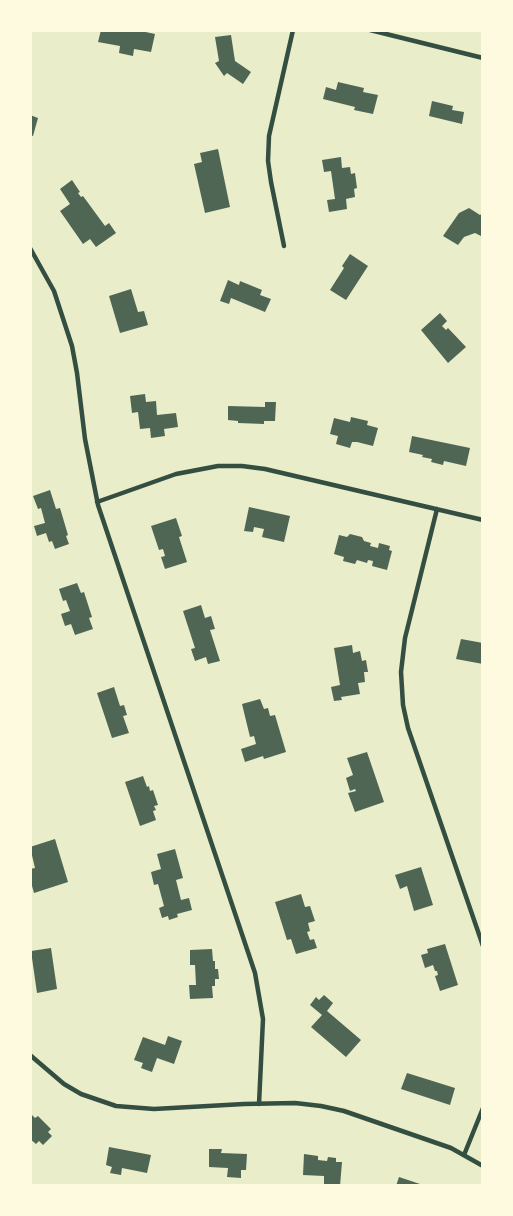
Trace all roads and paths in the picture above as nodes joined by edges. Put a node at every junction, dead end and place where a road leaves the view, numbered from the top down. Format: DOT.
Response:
graph roads {
  1 [pos="293,30"];
  2 [pos="370,30"];
  3 [pos="483,58"];
  4 [pos="284,246"];
  5 [pos="30,248"];
  6 [pos="97,502"];
  7 [pos="436,509"];
  8 [pos="483,520"];
  9 [pos="483,946"];
  10 [pos="30,1055"];
  11 [pos="259,1104"];
  12 [pos="483,1108"];
  13 [pos="464,1155"];
  14 [pos="483,1166"];
  1 -- 4 [label="street"];
  2 -- 3 [label="street"];
  5 -- 6 [label="street"];
  6 -- 7 [label="street"];
  6 -- 11 [label="street"];
  7 -- 8 [label="street"];
  7 -- 9 [label="street"];
  10 -- 11 [label="street"];
  11 -- 13 [label="street"];
  12 -- 13 [label="street"];
  13 -- 14 [label="street"];
}
